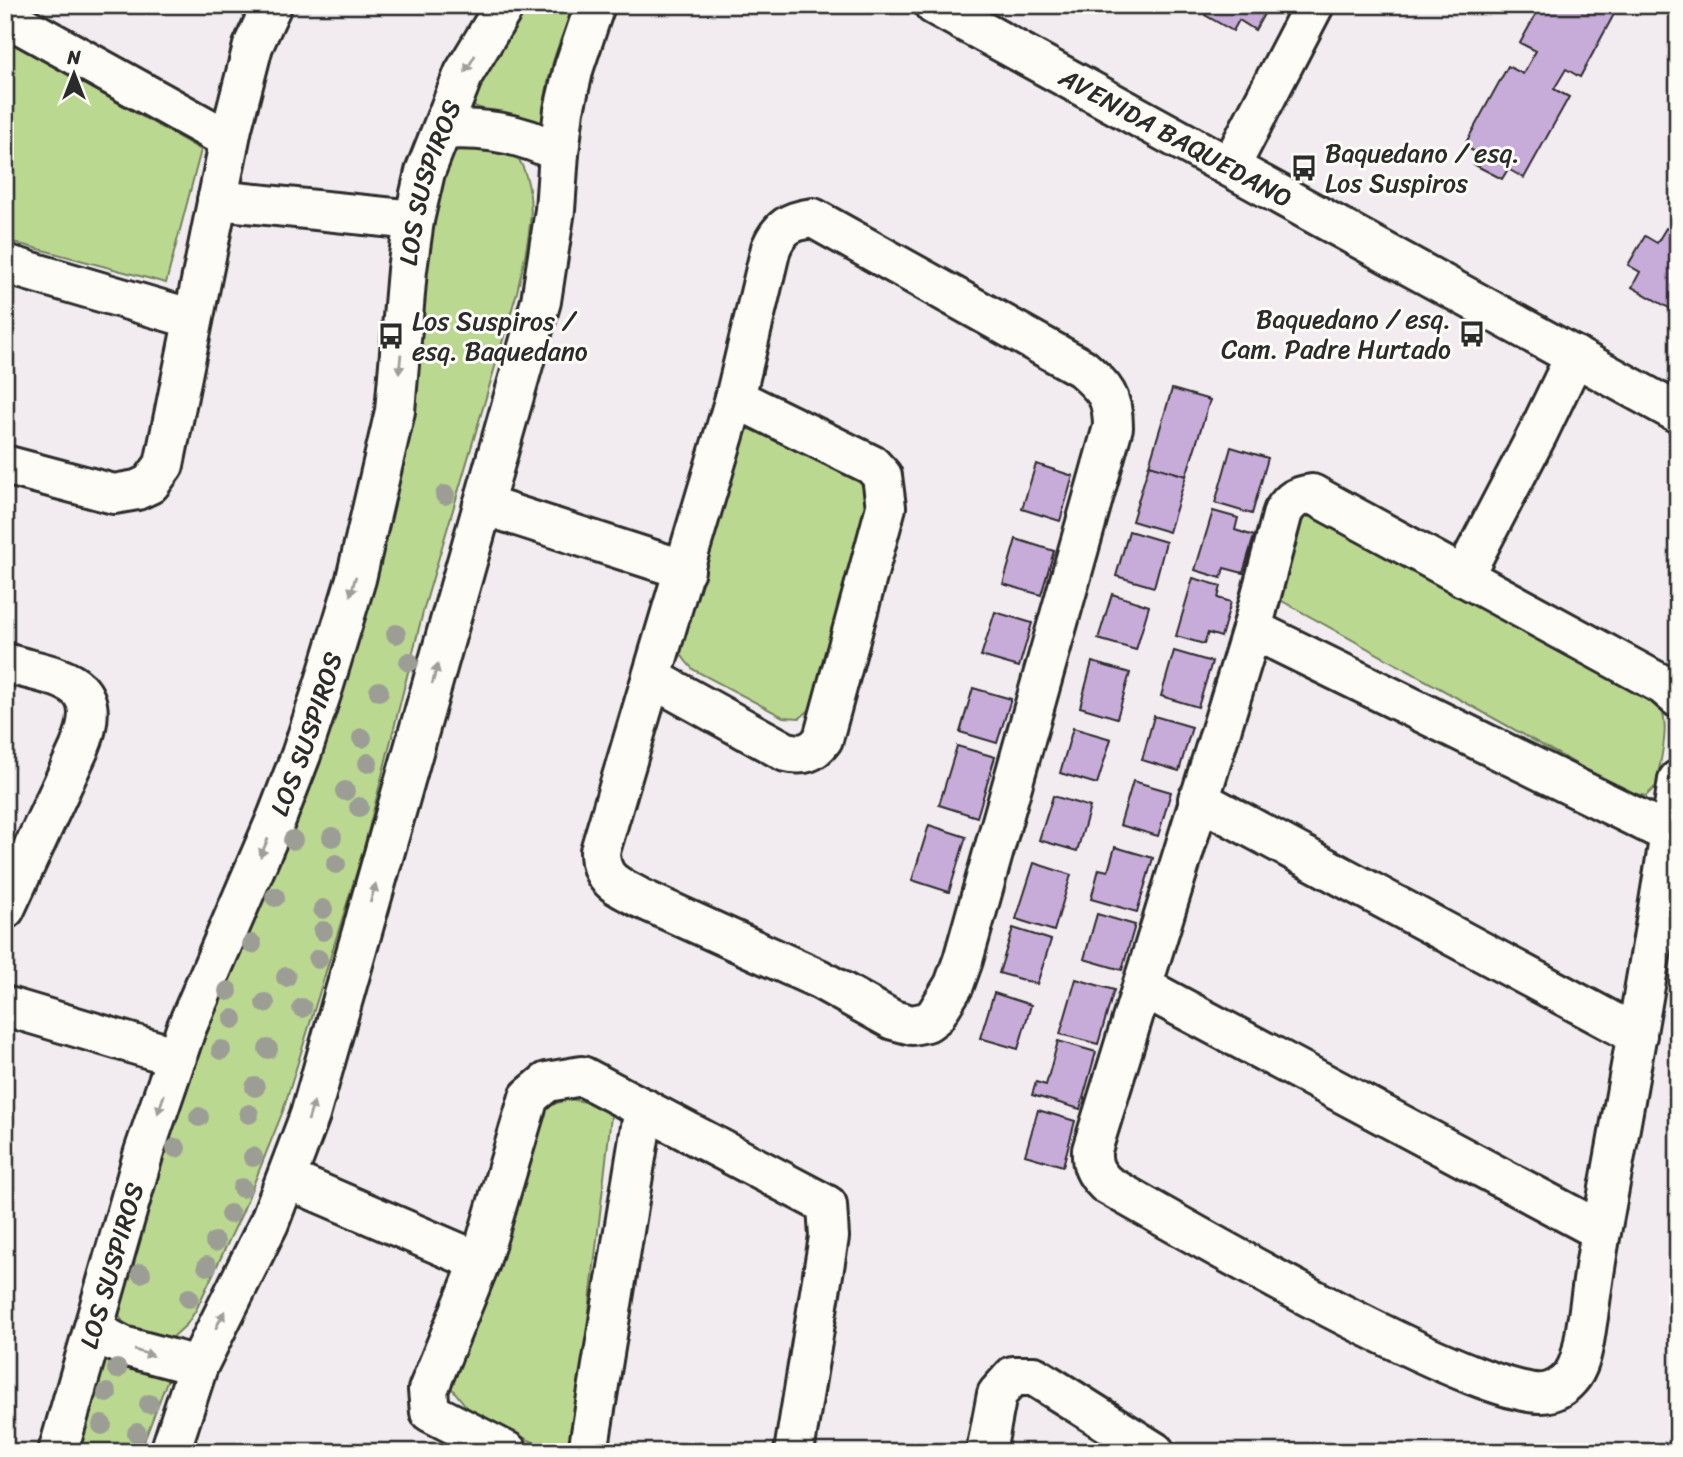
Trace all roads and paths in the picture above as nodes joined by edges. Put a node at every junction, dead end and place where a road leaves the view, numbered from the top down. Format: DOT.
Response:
graph roads {
  1 [pos="272,5"];
  2 [pos="505,5"];
  3 [pos="595,5"];
  4 [pos="933,5"];
  5 [pos="1314,5"];
  6 [pos="5,16"];
  7 [pos="442,130"];
  8 [pos="229,140"];
  9 [pos="558,153"];
  10 [pos="1230,167"];
  11 [pos="217,200"];
  12 [pos="414,220"];
  13 [pos="5,264"];
  14 [pos="193,319"];
  15 [pos="1575,356"];
  16 [pos="735,397"];
  17 [pos="1678,413"];
  18 [pos="5,465"];
  19 [pos="483,505"];
  20 [pos="685,570"];
  21 [pos="1463,577"];
  22 [pos="1252,629"];
  23 [pos="5,663"];
  24 [pos="652,678"];
  25 [pos="1678,698"];
  26 [pos="1678,780"];
  27 [pos="1199,799"];
  28 [pos="1670,834"];
  29 [pos="5,909"];
  30 [pos="1143,987"];
  31 [pos="5,1006"];
  32 [pos="1637,1035"];
  33 [pos="177,1057"];
  34 [pos="644,1108"];
  35 [pos="287,1179"];
  36 [pos="1601,1231"];
  37 [pos="480,1262"];
  38 [pos="94,1331"];
  39 [pos="198,1366"];
  40 [pos="58,1452"];
  41 [pos="170,1452"];
  42 [pos="508,1452"];
  43 [pos="588,1452"];
  44 [pos="794,1452"];
  45 [pos="986,1452"];
  46 [pos="1155,1452"];
  1 -- 8 [label="street"];
  2 -- 7 [label="street, LOS SUSPIROS, one-way"];
  3 -- 9 [label="street"];
  4 -- 10 [label="street, AVENIDA BAQUEDANO"];
  5 -- 10 [label="street"];
  6 -- 8 [label="street"];
  7 -- 9 [label="street"];
  7 -- 12 [label="street, LOS SUSPIROS"];
  8 -- 11 [label="street"];
  9 -- 19 [label="street"];
  10 -- 15 [label="street, AVENIDA BAQUEDANO"];
  11 -- 12 [label="street"];
  11 -- 14 [label="street"];
  12 -- 33 [label="street, LOS SUSPIROS, one-way"];
  13 -- 14 [label="street"];
  14 -- 18 [label="street"];
  15 -- 17 [label="street, AVENIDA BAQUEDANO"];
  15 -- 21 [label="street"];
  16 -- 20 [label="street"];
  16 -- 24 [label="street"];
  16 -- 24 [label="street"];
  19 -- 20 [label="street"];
  35 -- 19 [label="street, one-way"];
  20 -- 24 [label="street"];
  21 -- 22 [label="street"];
  21 -- 25 [label="street"];
  22 -- 27 [label="street"];
  22 -- 28 [label="street"];
  23 -- 29 [label="street"];
  26 -- 28 [label="street"];
  27 -- 30 [label="street"];
  27 -- 32 [label="street"];
  28 -- 32 [label="street"];
  30 -- 36 [label="street"];
  30 -- 36 [label="street"];
  31 -- 33 [label="street"];
  32 -- 36 [label="street"];
  33 -- 38 [label="street, LOS SUSPIROS, one-way"];
  34 -- 37 [label="street"];
  34 -- 43 [label="street"];
  34 -- 44 [label="street"];
  35 -- 37 [label="street"];
  39 -- 35 [label="street, one-way"];
  37 -- 42 [label="street"];
  38 -- 39 [label="street, one-way"];
  38 -- 40 [label="street, LOS SUSPIROS"];
  39 -- 41 [label="street"];
  45 -- 46 [label="street"];
}
